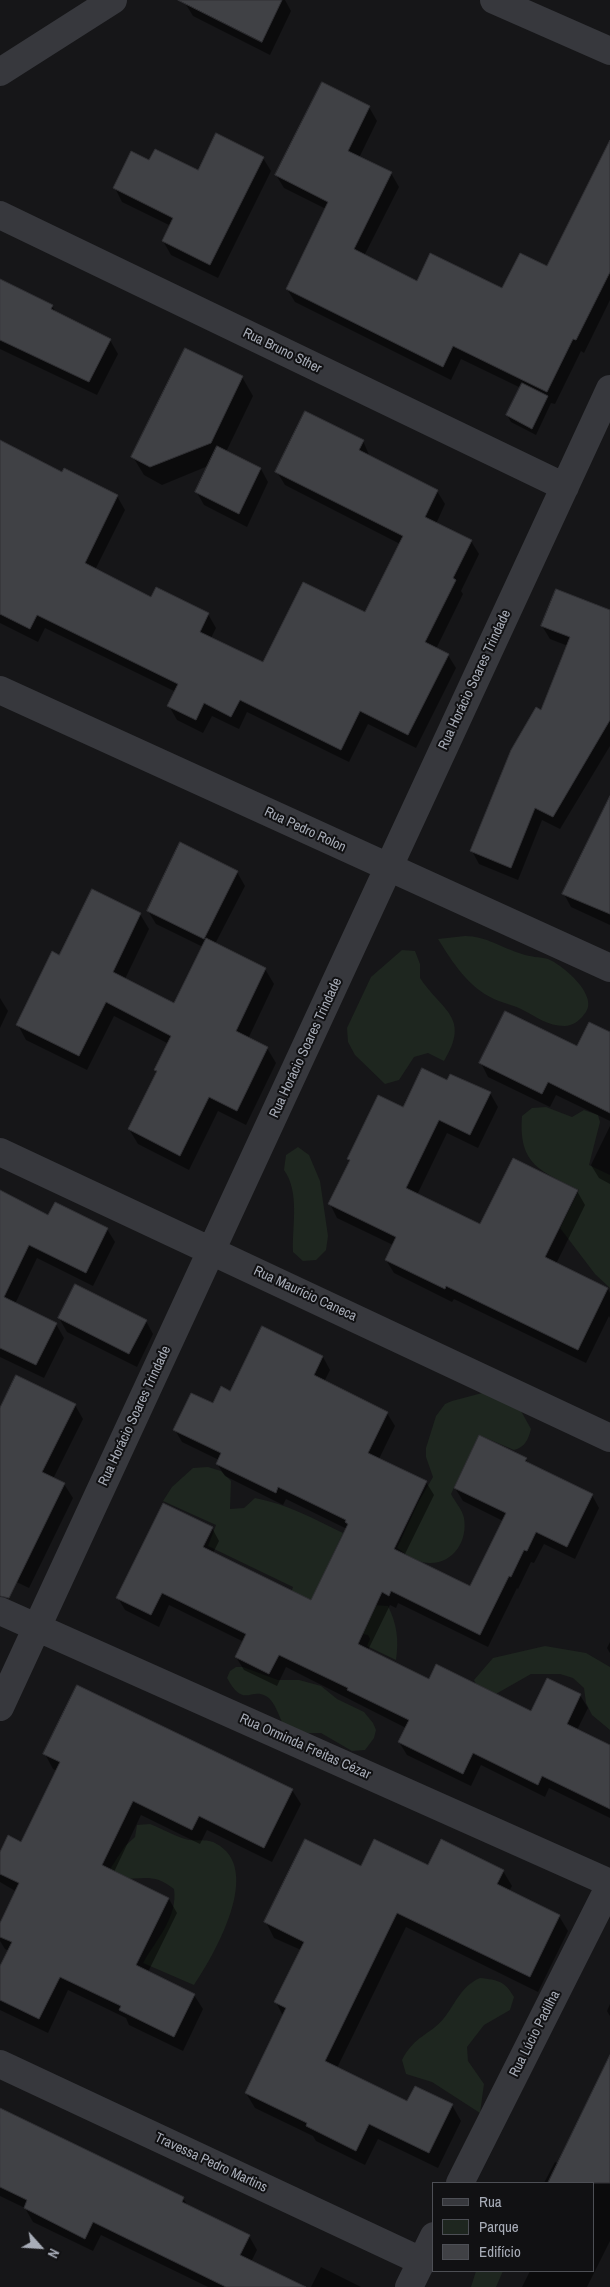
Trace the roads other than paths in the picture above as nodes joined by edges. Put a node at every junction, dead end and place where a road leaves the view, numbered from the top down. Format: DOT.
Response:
graph roads {
  1 [pos="113,0"];
  2 [pos="494,0"];
  3 [pos="610,50"];
  4 [pos="0,72"];
  5 [pos="0,215"];
  6 [pos="610,388"];
  7 [pos="564,487"];
  8 [pos="0,690"];
  9 [pos="389,868"];
  10 [pos="610,968"];
  11 [pos="0,1152"];
  12 [pos="213,1250"];
  13 [pos="610,1438"];
  14 [pos="0,1611"];
  15 [pos="37,1628"];
  16 [pos="0,1707"];
  17 [pos="610,1884"];
  18 [pos="0,2064"];
  19 [pos="461,2182"];
  20 [pos="432,2240"];
  21 [pos="421,2261"];
  22 [pos="409,2287"];
  1 -- 4 [label="street"];
  2 -- 3 [label="street"];
  5 -- 7 [label="street, Rua Bruno Sther"];
  6 -- 7 [label="street, Rua Horácio Soares Trindade"];
  7 -- 9 [label="street, Rua Horácio Soares Trindade"];
  8 -- 9 [label="street, Rua Pedro Rolon"];
  9 -- 10 [label="street, Rua Pedro Rolon"];
  9 -- 12 [label="street, Rua Horácio Soares Trindade"];
  11 -- 12 [label="street, Rua Maurício Caneca"];
  12 -- 13 [label="street, Rua Maurício Caneca"];
  12 -- 15 [label="street, Rua Horácio Soares Trindade"];
  14 -- 15 [label="street, Rua Orminda Freitas Cézar"];
  15 -- 16 [label="street, Rua Horácio Soares Trindade"];
  15 -- 17 [label="street, Rua Orminda Freitas Cézar"];
  17 -- 19 [label="street, Rua Lúcio Padilha"];
  18 -- 21 [label="street, Travessa Pedro Martins"];
  20 -- 21 [label="street"];
  21 -- 22 [label="street"];
}
